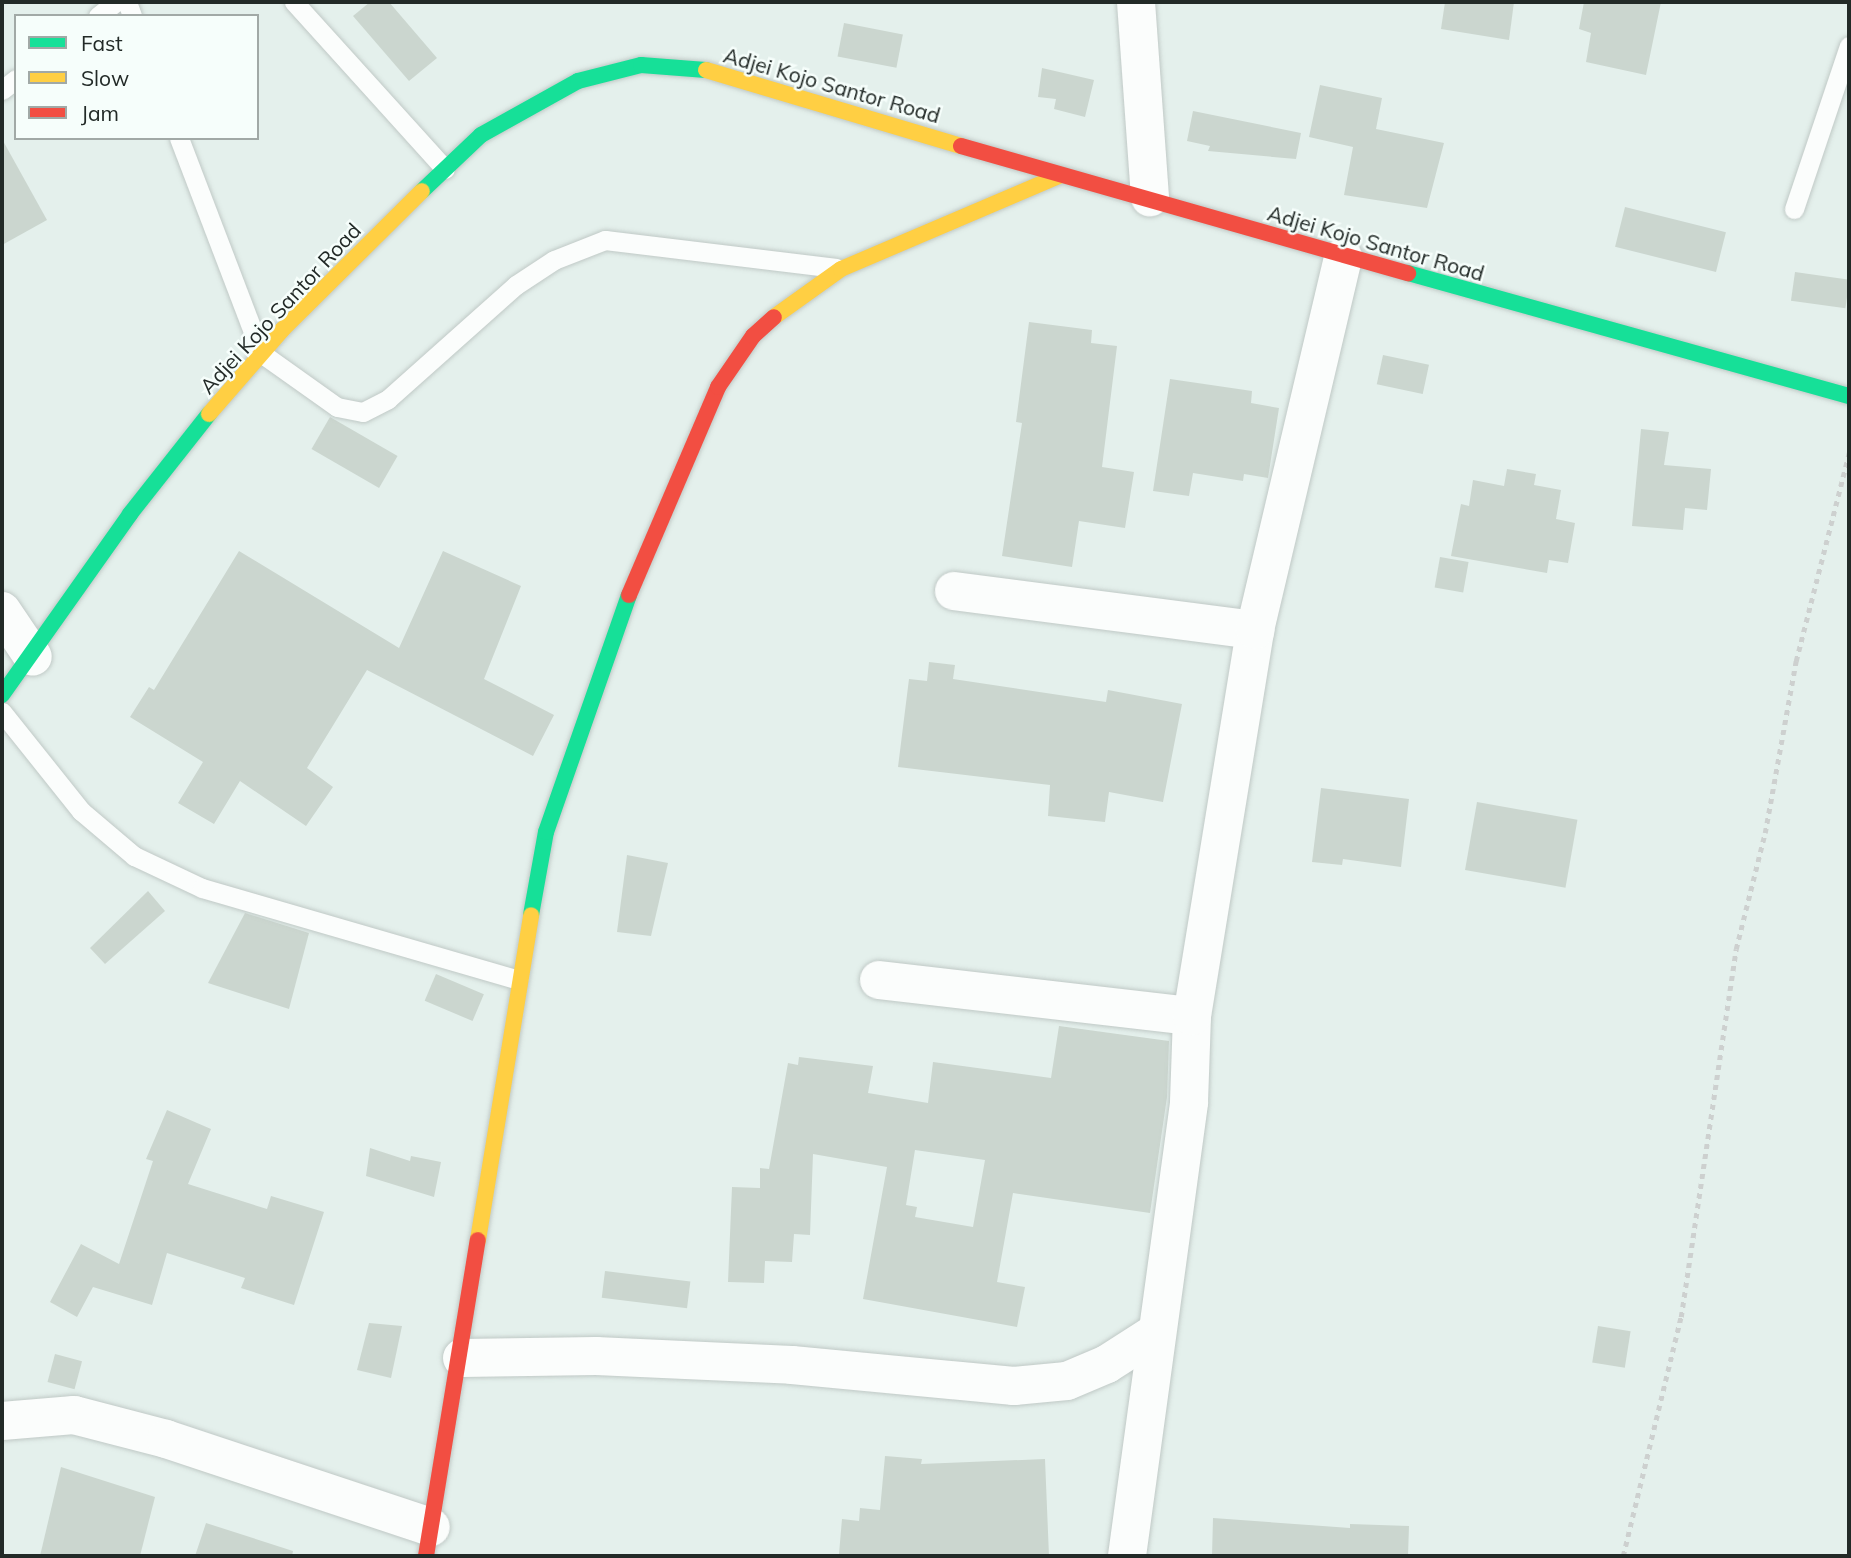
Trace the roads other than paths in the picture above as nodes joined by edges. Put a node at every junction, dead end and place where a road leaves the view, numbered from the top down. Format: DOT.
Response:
graph roads {
  1 [pos="116,2"];
  2 [pos="294,2"];
  3 [pos="1136,2"];
  4 [pos="101,14"];
  5 [pos="1849,46"];
  6 [pos="180,140"];
  7 [pos="444,169"];
  8 [pos="1059,176"];
  9 [pos="1150,198"];
  10 [pos="1794,209"];
  11 [pos="1343,257"];
  12 [pos="841,269"];
  13 [pos="261,353"];
  14 [pos="1849,396"];
  15 [pos="954,591"];
  16 [pos="2,611"];
  17 [pos="1255,630"];
  18 [pos="33,657"];
  19 [pos="2,695"];
  20 [pos="2,712"];
  21 [pos="518,980"];
  22 [pos="879,980"];
  23 [pos="1192,1016"];
  24 [pos="1154,1334"];
  25 [pos="462,1358"];
  26 [pos="2,1421"];
  27 [pos="428,1541"];
  28 [pos="1127,1556"];
  1 -- 4 [label="lane"];
  2 -- 7 [label="lane"];
  3 -- 9 [label="street"];
  5 -- 10 [label="lane"];
  6 -- 13 [label="lane"];
  7 -- 8 [label="street, Adjei Kojo Santor Road"];
  7 -- 13 [label="street, Adjei Kojo Santor Road"];
  8 -- 9 [label="street, Adjei Kojo Santor Road"];
  8 -- 12 [label="street"];
  9 -- 11 [label="street, Adjei Kojo Santor Road"];
  11 -- 14 [label="street, Adjei Kojo Santor Road"];
  11 -- 17 [label="street"];
  12 -- 13 [label="lane"];
  12 -- 21 [label="street"];
  13 -- 18 [label="street, Adjei Kojo Santor Road"];
  15 -- 17 [label="street"];
  16 -- 18 [label="street"];
  17 -- 23 [label="street"];
  18 -- 19 [label="street, Adjei Kojo Santor Road"];
  20 -- 21 [label="lane"];
  21 -- 25 [label="street"];
  22 -- 23 [label="street"];
  23 -- 24 [label="street"];
  24 -- 25 [label="street"];
  24 -- 28 [label="street"];
  25 -- 27 [label="street"];
  26 -- 27 [label="street"];
}
